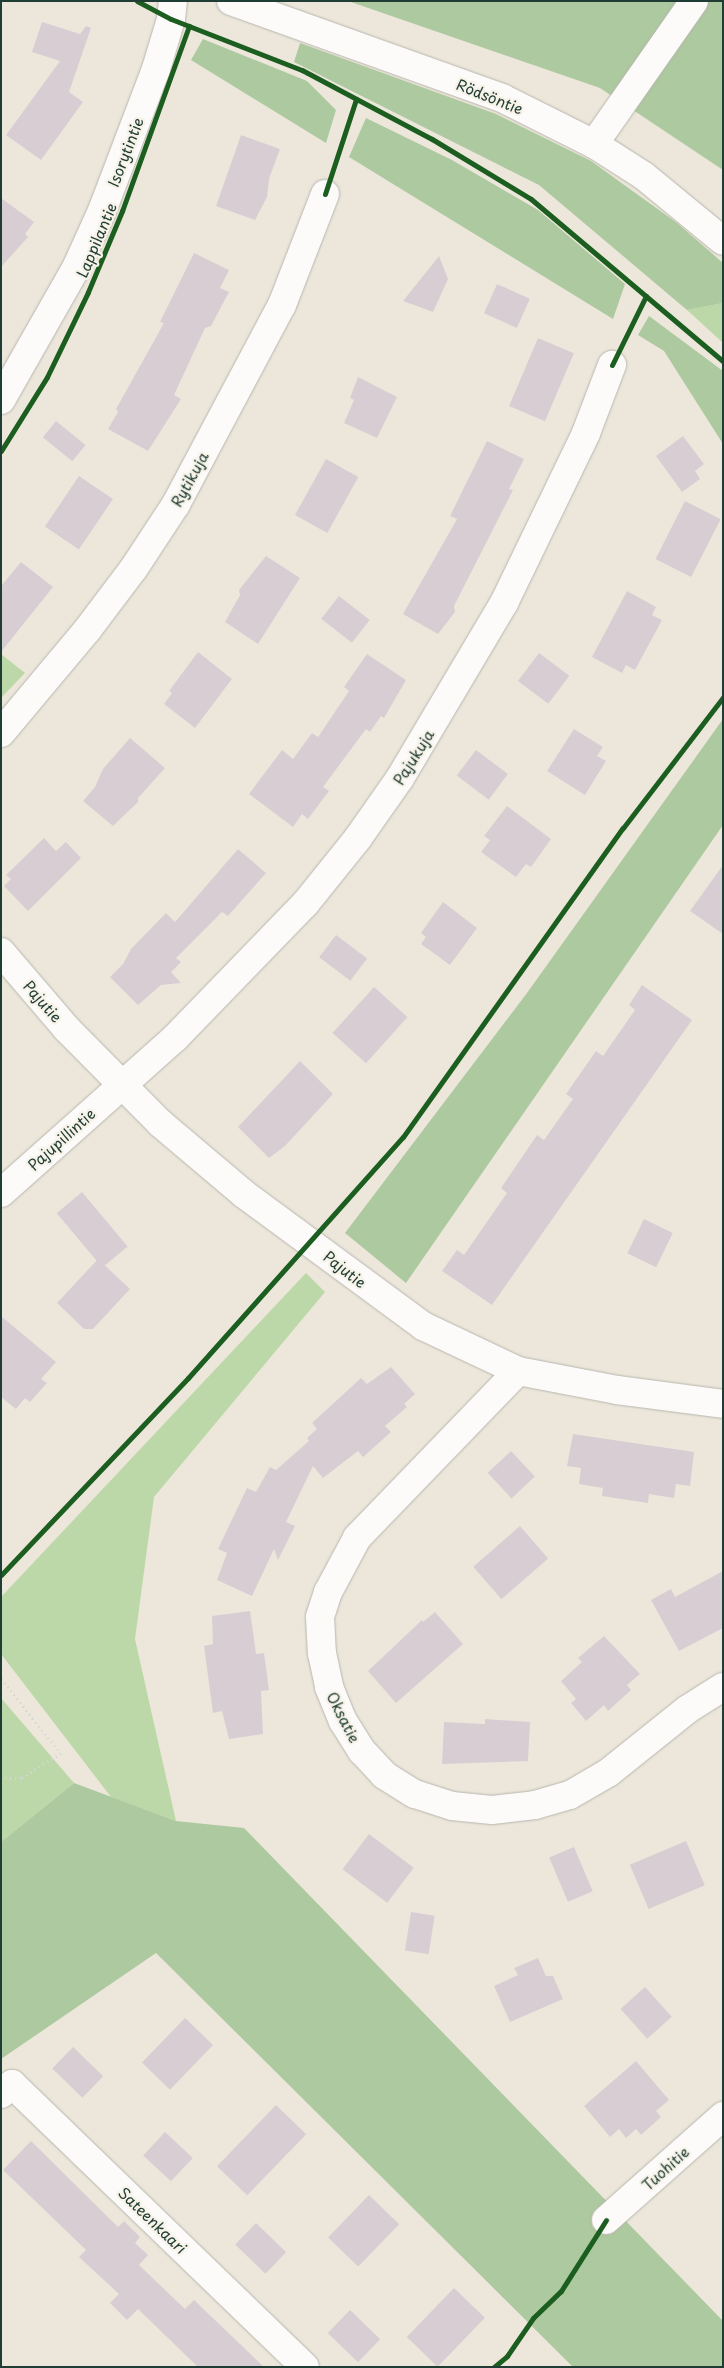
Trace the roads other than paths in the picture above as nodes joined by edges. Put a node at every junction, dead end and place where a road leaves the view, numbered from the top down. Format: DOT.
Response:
graph roads {
  1 [pos="173,1"];
  2 [pos="230,1"];
  3 [pos="694,1"];
  4 [pos="594,144"];
  5 [pos="325,194"];
  6 [pos="723,241"];
  7 [pos="612,365"];
  8 [pos="1,400"];
  9 [pos="1,732"];
  10 [pos="1,952"];
  11 [pos="120,1085"];
  12 [pos="1,1193"];
  13 [pos="518,1371"];
  14 [pos="723,1404"];
  15 [pos="723,1687"];
  16 [pos="1,2094"];
  17 [pos="723,2116"];
  18 [pos="606,2220"];
  19 [pos="305,2367"];
  1 -- 8 [label="street, Isorytintie"];
  2 -- 4 [label="street, Rödsöntie"];
  3 -- 4 [label="street"];
  4 -- 6 [label="street, Rödsöntie"];
  5 -- 9 [label="street, Rytikuja"];
  7 -- 11 [label="street, Pajukuja"];
  10 -- 11 [label="street, Pajutie"];
  11 -- 12 [label="street, Pajupillintie"];
  11 -- 13 [label="street, Pajutie"];
  13 -- 14 [label="street, Pajutie"];
  13 -- 15 [label="street, Oksatie"];
  16 -- 19 [label="street, Sateenkaari"];
  17 -- 18 [label="street, Tuohitie"];
}
